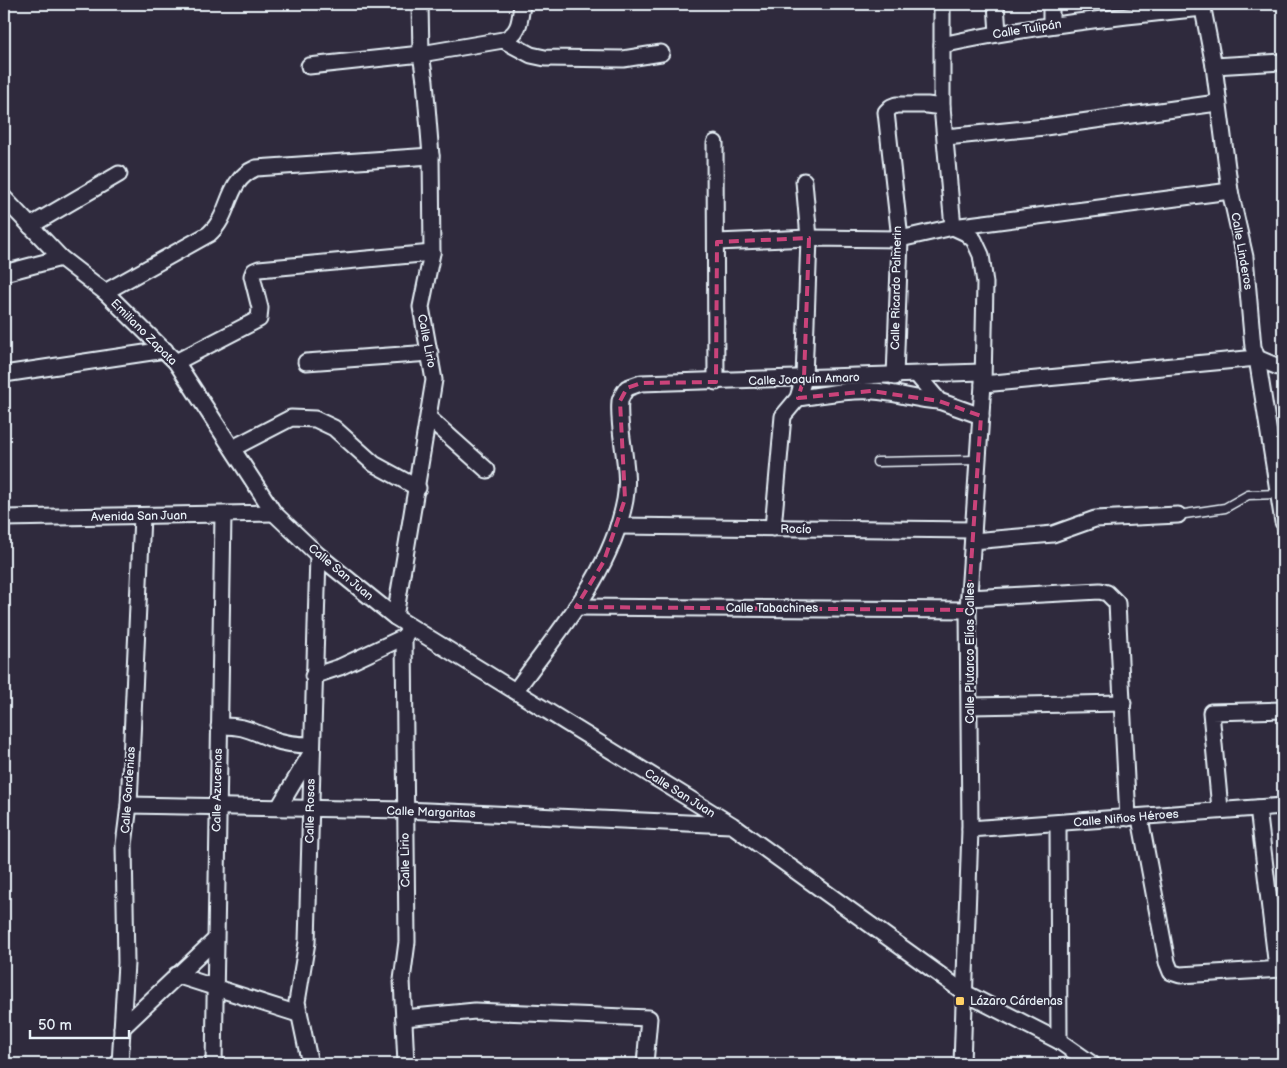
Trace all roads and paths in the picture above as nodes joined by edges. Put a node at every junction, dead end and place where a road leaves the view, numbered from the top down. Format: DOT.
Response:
graph roads {
  1 [pos="420,4"];
  2 [pos="522,4"];
  3 [pos="942,4"];
  4 [pos="996,4"];
  5 [pos="1051,4"];
  6 [pos="1202,6"];
  7 [pos="1052,24"];
  8 [pos="998,33"];
  9 [pos="503,40"];
  10 [pos="942,45"];
  11 [pos="661,53"];
  12 [pos="421,54"];
  13 [pos="1283,62"];
  14 [pos="309,66"];
  15 [pos="1214,66"];
  16 [pos="1217,103"];
  17 [pos="942,107"];
  18 [pos="946,137"];
  19 [pos="715,143"];
  20 [pos="431,156"];
  21 [pos="118,174"];
  22 [pos="804,181"];
  23 [pos="1230,190"];
  24 [pos="4,198"];
  25 [pos="30,226"];
  26 [pos="953,227"];
  27 [pos="809,238"];
  28 [pos="900,239"];
  29 [pos="717,242"];
  30 [pos="432,253"];
  31 [pos="61,258"];
  32 [pos="4,273"];
  33 [pos="105,292"];
  34 [pos="165,350"];
  35 [pos="430,353"];
  36 [pos="1257,358"];
  37 [pos="176,362"];
  38 [pos="306,362"];
  39 [pos="1283,369"];
  40 [pos="4,374"];
  41 [pos="917,375"];
  42 [pos="895,376"];
  43 [pos="804,378"];
  44 [pos="983,378"];
  45 [pos="716,382"];
  46 [pos="798,398"];
  47 [pos="939,401"];
  48 [pos="981,416"];
  49 [pos="429,418"];
  50 [pos="233,448"];
  51 [pos="977,460"];
  52 [pos="877,462"];
  53 [pos="487,470"];
  54 [pos="418,488"];
  55 [pos="1281,494"];
  56 [pos="274,513"];
  57 [pos="1178,515"];
  58 [pos="142,516"];
  59 [pos="223,516"];
  60 [pos="4,518"];
  61 [pos="1283,522"];
  62 [pos="618,526"];
  63 [pos="773,528"];
  64 [pos="973,536"];
  65 [pos="318,555"];
  66 [pos="969,604"];
  67 [pos="576,607"];
  68 [pos="395,617"];
  69 [pos="407,633"];
  70 [pos="313,676"];
  71 [pos="516,690"];
  72 [pos="1123,703"];
  73 [pos="970,706"];
  74 [pos="1283,710"];
  75 [pos="219,726"];
  76 [pos="311,750"];
  77 [pos="129,805"];
  78 [pos="217,806"];
  79 [pos="1283,806"];
  80 [pos="279,807"];
  81 [pos="310,808"];
  82 [pos="1258,808"];
  83 [pos="1220,809"];
  84 [pos="405,810"];
  85 [pos="1134,818"];
  86 [pos="1058,824"];
  87 [pos="732,825"];
  88 [pos="970,829"];
  89 [pos="215,940"];
  90 [pos="1280,968"];
  91 [pos="176,975"];
  92 [pos="215,987"];
  93 [pos="965,993"];
  94 [pos="298,1014"];
  95 [pos="404,1018"];
  96 [pos="122,1028"];
  97 [pos="1059,1041"];
  98 [pos="1076,1058"];
  99 [pos="120,1064"];
  100 [pos="214,1064"];
  101 [pos="310,1064"];
  102 [pos="406,1064"];
  103 [pos="645,1064"];
  104 [pos="962,1064"];
  105 [pos="1092,1064"];
  1 -- 12 [label="street, Calle Lirio"];
  2 -- 9 [label="street"];
  3 -- 10 [label="street"];
  4 -- 8 [label="street"];
  5 -- 7 [label="street"];
  6 -- 7 [label="street, Calle Tulipán"];
  6 -- 15 [label="street, Calle Linderos"];
  7 -- 8 [label="street, Calle Tulipán"];
  8 -- 10 [label="street, Calle Tulipán"];
  9 -- 11 [label="street"];
  9 -- 12 [label="street"];
  10 -- 17 [label="street"];
  12 -- 14 [label="street"];
  12 -- 20 [label="street, Calle Lirio"];
  13 -- 15 [label="street"];
  15 -- 16 [label="street, Calle Linderos"];
  16 -- 18 [label="street"];
  16 -- 23 [label="street, Calle Linderos"];
  17 -- 18 [label="street"];
  17 -- 28 [label="street, Calle Ricardo Palmerin"];
  18 -- 26 [label="street"];
  19 -- 29 [label="street"];
  20 -- 30 [label="street, Calle Lirio"];
  20 -- 33 [label="street"];
  21 -- 25 [label="street"];
  22 -- 27 [label="street"];
  23 -- 26 [label="street"];
  23 -- 36 [label="street, Calle Linderos"];
  24 -- 25 [label="street, Emiliano Zapata"];
  25 -- 31 [label="street, Emiliano Zapata"];
  26 -- 28 [label="street"];
  26 -- 44 [label="street, Calle Plutarco Elías Calles"];
  27 -- 28 [label="street"];
  27 -- 29 [label="street"];
  27 -- 43 [label="street"];
  28 -- 42 [label="street, Calle Ricardo Palmerin"];
  29 -- 45 [label="street"];
  30 -- 35 [label="street, Calle Lirio"];
  30 -- 37 [label="street"];
  31 -- 32 [label="street"];
  31 -- 33 [label="street, Emiliano Zapata"];
  33 -- 34 [label="street, Emiliano Zapata"];
  34 -- 37 [label="street, Emiliano Zapata"];
  34 -- 40 [label="street"];
  35 -- 38 [label="street"];
  35 -- 49 [label="street, Calle Lirio"];
  36 -- 39 [label="street"];
  36 -- 44 [label="street, Calle Joaquín Amaro"];
  36 -- 55 [label="street, Calle Linderos"];
  37 -- 50 [label="street, Emiliano Zapata"];
  41 -- 42 [label="street, Calle Joaquín Amaro"];
  41 -- 44 [label="street, Calle Joaquín Amaro"];
  41 -- 47 [label="street"];
  42 -- 43 [label="street, Calle Joaquín Amaro"];
  43 -- 45 [label="street, Calle Joaquín Amaro"];
  43 -- 46 [label="street"];
  44 -- 48 [label="street, Calle Plutarco Elías Calles"];
  45 -- 62 [label="street, Calle Joaquín Amaro"];
  46 -- 47 [label="street"];
  46 -- 63 [label="street"];
  47 -- 48 [label="street"];
  48 -- 51 [label="street, Calle Plutarco Elías Calles"];
  49 -- 53 [label="street"];
  49 -- 54 [label="street, Calle Lirio"];
  50 -- 54 [label="street"];
  50 -- 56 [label="street, Emiliano Zapata"];
  51 -- 52 [label="lane"];
  51 -- 64 [label="street, Calle Plutarco Elías Calles"];
  54 -- 68 [label="street, Calle Lirio"];
  55 -- 57 [label="lane"];
  55 -- 61 [label="street, Calle Linderos"];
  56 -- 59 [label="street, Avenida San Juan"];
  56 -- 65 [label="street, Calle San Juan"];
  57 -- 64 [label="street, Rocío"];
  58 -- 59 [label="street, Avenida San Juan"];
  58 -- 60 [label="street, Avenida San Juan"];
  58 -- 77 [label="street, Calle Gardenias"];
  59 -- 75 [label="street, Calle Azucenas"];
  62 -- 63 [label="street, Rocío"];
  62 -- 67 [label="street"];
  63 -- 64 [label="street, Rocío"];
  64 -- 66 [label="street, Calle Plutarco Elías Calles"];
  65 -- 68 [label="street, Calle San Juan"];
  65 -- 70 [label="street, Calle Rosas"];
  66 -- 67 [label="street, Calle Tabachines"];
  66 -- 72 [label="street, Calle Tabachines"];
  66 -- 73 [label="street, Calle Plutarco Elías Calles"];
  67 -- 71 [label="street"];
  68 -- 69 [label="street, Calle San Juan"];
  69 -- 70 [label="street"];
  69 -- 71 [label="street, Calle San Juan"];
  69 -- 84 [label="street, Calle Lirio"];
  70 -- 76 [label="street, Calle Rosas"];
  71 -- 87 [label="street, Calle San Juan"];
  72 -- 73 [label="street"];
  72 -- 85 [label="street"];
  73 -- 88 [label="street, Calle Plutarco Elías Calles"];
  74 -- 83 [label="street"];
  75 -- 76 [label="street"];
  75 -- 78 [label="street, Calle Azucenas"];
  76 -- 80 [label="street"];
  76 -- 81 [label="street, Calle Rosas"];
  77 -- 78 [label="street, Calle Margaritas"];
  77 -- 96 [label="street, Calle Gardenias"];
  78 -- 80 [label="street, Calle Margaritas"];
  78 -- 89 [label="street, Calle Azucenas"];
  79 -- 82 [label="street, Calle Niños Héroes"];
  80 -- 81 [label="street, Calle Margaritas"];
  81 -- 84 [label="street, Calle Margaritas"];
  81 -- 94 [label="street, Calle Rosas"];
  82 -- 83 [label="street, Calle Niños Héroes"];
  82 -- 90 [label="street"];
  83 -- 85 [label="street, Calle Niños Héroes"];
  84 -- 87 [label="street, Calle Margaritas"];
  84 -- 95 [label="street, Calle Lirio"];
  85 -- 86 [label="street, Calle Niños Héroes"];
  85 -- 90 [label="street"];
  86 -- 88 [label="street, Calle Niños Héroes"];
  86 -- 97 [label="street"];
  87 -- 93 [label="street, Calle San Juan"];
  88 -- 93 [label="street, Calle Plutarco Elías Calles"];
  89 -- 91 [label="street"];
  89 -- 92 [label="street, Calle Azucenas"];
  91 -- 92 [label="street"];
  91 -- 96 [label="street"];
  92 -- 94 [label="street"];
  92 -- 100 [label="street, Calle Azucenas"];
  93 -- 97 [label="street, Calle San Juan"];
  93 -- 104 [label="street, Calle Plutarco Elías Calles"];
  94 -- 101 [label="street, Calle Rosas"];
  95 -- 102 [label="street, Calle Lirio"];
  95 -- 103 [label="street"];
  96 -- 99 [label="street, Calle Gardenias"];
  97 -- 98 [label="street, Calle San Juan"];
  98 -- 105 [label="street, Calle San Juan"];
}
